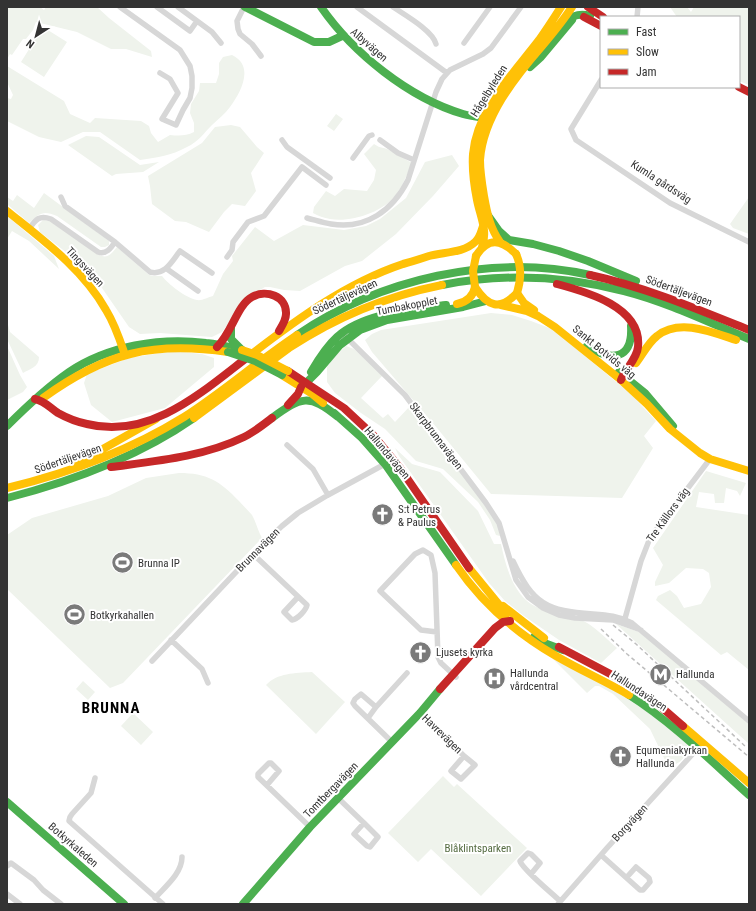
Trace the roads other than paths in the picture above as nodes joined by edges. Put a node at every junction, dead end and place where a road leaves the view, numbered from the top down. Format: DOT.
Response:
graph roads {
  1 [pos="120,7"];
  2 [pos="157,7"];
  3 [pos="178,7"];
  4 [pos="244,7"];
  5 [pos="321,7"];
  6 [pos="358,7"];
  7 [pos="394,7"];
  8 [pos="490,7"];
  9 [pos="521,7"];
  10 [pos="561,7"];
  11 [pos="572,7"];
  12 [pos="578,7"];
  13 [pos="588,7"];
  14 [pos="590,16"];
  15 [pos="602,16"];
  16 [pos="197,21"];
  17 [pos="600,21"];
  18 [pos="600,25"];
  19 [pos="342,36"];
  20 [pos="221,43"];
  21 [pos="464,43"];
  22 [pos="436,44"];
  23 [pos="261,56"];
  24 [pos="530,68"];
  25 [pos="160,73"];
  26 [pos="447,73"];
  27 [pos="600,82"];
  28 [pos="511,86"];
  29 [pos="740,88"];
  30 [pos="749,92"];
  31 [pos="433,100"];
  32 [pos="488,119"];
  33 [pos="372,135"];
  34 [pos="282,140"];
  35 [pos="380,140"];
  36 [pos="353,158"];
  37 [pos="414,160"];
  38 [pos="330,178"];
  39 [pos="326,185"];
  40 [pos="61,197"];
  41 [pos="7,211"];
  42 [pos="487,214"];
  43 [pos="307,218"];
  44 [pos="483,226"];
  45 [pos="29,229"];
  46 [pos="115,242"];
  47 [pos="500,242"];
  48 [pos="749,242"];
  49 [pos="545,247"];
  50 [pos="479,250"];
  51 [pos="454,251"];
  52 [pos="514,251"];
  53 [pos="227,257"];
  54 [pos="166,269"];
  55 [pos="212,273"];
  56 [pos="530,277"];
  57 [pos="198,291"];
  58 [pos="476,292"];
  59 [pos="517,293"];
  60 [pos="486,301"];
  61 [pos="501,305"];
  62 [pos="702,311"];
  63 [pos="628,317"];
  64 [pos="231,328"];
  65 [pos="749,330"];
  66 [pos="345,336"];
  67 [pos="273,337"];
  68 [pos="749,339"];
  69 [pos="749,344"];
  70 [pos="220,345"];
  71 [pos="587,346"];
  72 [pos="211,349"];
  73 [pos="242,350"];
  74 [pos="123,351"];
  75 [pos="319,359"];
  76 [pos="320,369"];
  77 [pos="285,373"];
  78 [pos="296,375"];
  79 [pos="623,377"];
  80 [pos="304,384"];
  81 [pos="62,385"];
  82 [pos="38,400"];
  83 [pos="343,407"];
  84 [pos="281,412"];
  85 [pos="68,417"];
  86 [pos="338,417"];
  87 [pos="156,419"];
  88 [pos="7,427"];
  89 [pos="287,445"];
  90 [pos="387,451"];
  91 [pos="710,459"];
  92 [pos="385,464"];
  93 [pos="400,468"];
  94 [pos="99,469"];
  95 [pos="749,471"];
  96 [pos="48,478"];
  97 [pos="7,488"];
  98 [pos="328,495"];
  99 [pos="7,498"];
  100 [pos="253,554"];
  101 [pos="477,593"];
  102 [pos="298,597"];
  103 [pos="494,599"];
  104 [pos="506,621"];
  105 [pos="624,621"];
  106 [pos="498,629"];
  107 [pos="437,632"];
  108 [pos="525,637"];
  109 [pos="171,640"];
  110 [pos="563,650"];
  111 [pos="152,661"];
  112 [pos="407,673"];
  113 [pos="454,676"];
  114 [pos="208,683"];
  115 [pos="376,707"];
  116 [pos="420,712"];
  117 [pos="368,718"];
  118 [pos="749,721"];
  119 [pos="392,742"];
  120 [pos="703,742"];
  121 [pos="697,749"];
  122 [pos="464,756"];
  123 [pos="95,778"];
  124 [pos="749,783"];
  125 [pos="267,785"];
  126 [pos="749,795"];
  127 [pos="338,798"];
  128 [pos="7,802"];
  129 [pos="364,823"];
  130 [pos="310,828"];
  131 [pos="601,855"];
  132 [pos="182,857"];
  133 [pos="7,866"];
  134 [pos="531,874"];
  135 [pos="626,877"];
  136 [pos="7,894"];
  137 [pos="155,898"];
  138 [pos="559,903"];
  139 [pos="20,904"];
  140 [pos="61,904"];
  141 [pos="124,904"];
  142 [pos="164,904"];
  143 [pos="243,904"];
  1 -- 25 [label="street"];
  2 -- 16 [label="street"];
  3 -- 16 [label="street"];
  4 -- 19 [label="main road"];
  4 -- 23 [label="street"];
  5 -- 19 [label="main road, Albyvägen"];
  6 -- 26 [label="street"];
  7 -- 22 [label="street"];
  8 -- 21 [label="street"];
  9 -- 26 [label="street"];
  10 -- 32 [label="main road, Hågelbyleden"];
  11 -- 28 [label="main road, Hågelbyleden"];
  12 -- 14 [label="main road"];
  13 -- 15 [label="main road"];
  14 -- 17 [label="main road"];
  14 -- 24 [label="main road"];
  16 -- 20 [label="street"];
  18 -- 24 [label="main road"];
  19 -- 31 [label="main road, Albyvägen"];
  24 -- 28 [label="main road"];
  26 -- 31 [label="street"];
  27 -- 48 [label="street, Kumla gårdsväg"];
  28 -- 32 [label="main road, Hågelbyleden"];
  29 -- 30 [label="main road"];
  31 -- 32 [label="main road, Albyvägen"];
  31 -- 37 [label="street"];
  32 -- 42 [label="main road, Hågelbyleden"];
  32 -- 44 [label="main road, Hågelbyleden"];
  33 -- 36 [label="street"];
  34 -- 38 [label="street"];
  35 -- 37 [label="street"];
  37 -- 43 [label="street"];
  39 -- 53 [label="street"];
  40 -- 46 [label="street"];
  41 -- 45 [label="main road, Tingsvägen"];
  42 -- 47 [label="main road, Hågelbyleden"];
  42 -- 49 [label="main road"];
  44 -- 50 [label="main road, Hågelbyleden"];
  44 -- 51 [label="main road"];
  45 -- 46 [label="street"];
  45 -- 74 [label="main road, Tingsvägen"];
  46 -- 54 [label="street"];
  47 -- 50 [label="main road"];
  47 -- 52 [label="main road"];
  49 -- 52 [label="main road"];
  49 -- 62 [label="main road"];
  50 -- 51 [label="main road"];
  50 -- 58 [label="main road, bridge"];
  51 -- 67 [label="main road"];
  52 -- 59 [label="main road, bridge"];
  54 -- 55 [label="street"];
  54 -- 57 [label="street"];
  56 -- 63 [label="main road"];
  56 -- 68 [label="main road"];
  56 -- 94 [label="main road"];
  58 -- 60 [label="main road"];
  58 -- 66 [label="main road, Tumbakopplet"];
  59 -- 61 [label="main road"];
  59 -- 71 [label="main road, Sankt Botvids väg"];
  60 -- 61 [label="main road"];
  60 -- 66 [label="main road, Tumbakopplet"];
  61 -- 79 [label="main road, Sankt Botvids väg"];
  62 -- 65 [label="main road, Södertäljevägen"];
  62 -- 96 [label="main road, Södertäljevägen"];
  63 -- 71 [label="main road"];
  63 -- 79 [label="main road"];
  64 -- 67 [label="main road"];
  64 -- 70 [label="main road"];
  64 -- 73 [label="main road"];
  66 -- 75 [label="main road, Tumbakopplet"];
  66 -- 76 [label="main road, Tumbakopplet"];
  66 -- 105 [label="street, Skarpbrunnavägen"];
  67 -- 87 [label="main road"];
  69 -- 79 [label="main road"];
  70 -- 72 [label="main road, Hallundavägen"];
  70 -- 73 [label="main road, Hallundavägen"];
  70 -- 74 [label="main road, Hallundavägen"];
  71 -- 79 [label="main road, Sankt Botvids väg"];
  72 -- 74 [label="main road, Hallundavägen"];
  72 -- 77 [label="main road, Hallundavägen, bridge"];
  73 -- 77 [label="main road, Hallundavägen, bridge"];
  74 -- 81 [label="main road, Hallundavägen"];
  74 -- 82 [label="main road, Hallundavägen"];
  75 -- 78 [label="main road, Tumbakopplet"];
  75 -- 80 [label="main road, Tumbakopplet"];
  76 -- 80 [label="main road, Tumbakopplet"];
  76 -- 83 [label="main road"];
  77 -- 78 [label="main road, Hallundavägen"];
  77 -- 80 [label="main road, Hallundavägen"];
  78 -- 80 [label="main road, Hallundavägen"];
  79 -- 91 [label="main road, Sankt Botvids väg"];
  80 -- 83 [label="main road, Hallundavägen"];
  80 -- 84 [label="main road"];
  80 -- 86 [label="main road, Hallundavägen"];
  81 -- 82 [label="main road, Hallundavägen"];
  81 -- 85 [label="main road"];
  82 -- 85 [label="main road"];
  82 -- 88 [label="main road, Hallundavägen"];
  83 -- 90 [label="main road, Hallundavägen"];
  84 -- 86 [label="main road"];
  84 -- 94 [label="main road"];
  85 -- 87 [label="main road"];
  86 -- 92 [label="main road, Hallundavägen"];
  87 -- 96 [label="main road"];
  89 -- 98 [label="street"];
  90 -- 92 [label="street"];
  90 -- 93 [label="main road, Hallundavägen"];
  91 -- 95 [label="main road, Sankt Botvids väg"];
  91 -- 105 [label="street, Tre Källors väg"];
  92 -- 93 [label="street"];
  92 -- 98 [label="street, Brunnavägen"];
  92 -- 101 [label="main road, Hallundavägen"];
  93 -- 103 [label="main road, Hallundavägen"];
  94 -- 99 [label="main road, Södertäljevägen"];
  96 -- 97 [label="main road, Södertäljevägen"];
  98 -- 100 [label="street, Brunnavägen"];
  100 -- 102 [label="street"];
  100 -- 109 [label="street, Brunnavägen"];
  101 -- 104 [label="main road, Hallundavägen"];
  101 -- 106 [label="main road"];
  103 -- 104 [label="main road, Hallundavägen"];
  103 -- 110 [label="main road, Hallundavägen"];
  104 -- 106 [label="main road, Tomtbergavägen"];
  104 -- 108 [label="main road, Hallundavägen"];
  104 -- 110 [label="main road, Hallundavägen"];
  105 -- 118 [label="street, Skarpbrunnavägen"];
  106 -- 108 [label="main road"];
  106 -- 113 [label="main road, Tomtbergavägen"];
  107 -- 107 [label="street"];
  107 -- 113 [label="street"];
  108 -- 121 [label="main road, Hallundavägen"];
  109 -- 111 [label="street, Brunnavägen"];
  109 -- 114 [label="street"];
  110 -- 120 [label="main road, Hallundavägen"];
  112 -- 115 [label="street"];
  113 -- 116 [label="main road, Tomtbergavägen"];
  115 -- 117 [label="street"];
  115 -- 117 [label="street"];
  116 -- 119 [label="main road, Tomtbergavägen"];
  116 -- 122 [label="street, Havrevägen"];
  117 -- 119 [label="street"];
  119 -- 127 [label="main road, Tomtbergavägen"];
  120 -- 121 [label="street, Borgvägen"];
  120 -- 124 [label="main road, Hallundavägen"];
  121 -- 126 [label="main road, Hallundavägen"];
  121 -- 131 [label="street, Borgvägen"];
  123 -- 137 [label="street"];
  125 -- 130 [label="street"];
  127 -- 129 [label="street"];
  127 -- 130 [label="main road, Tomtbergavägen"];
  128 -- 141 [label="main road, Botkyrkaleden"];
  130 -- 143 [label="main road, Tomtbergavägen"];
  131 -- 135 [label="street"];
  131 -- 138 [label="street, Borgvägen"];
  132 -- 137 [label="street"];
  133 -- 140 [label="street"];
  134 -- 138 [label="street"];
  136 -- 139 [label="street"];
  137 -- 142 [label="street"];
}
